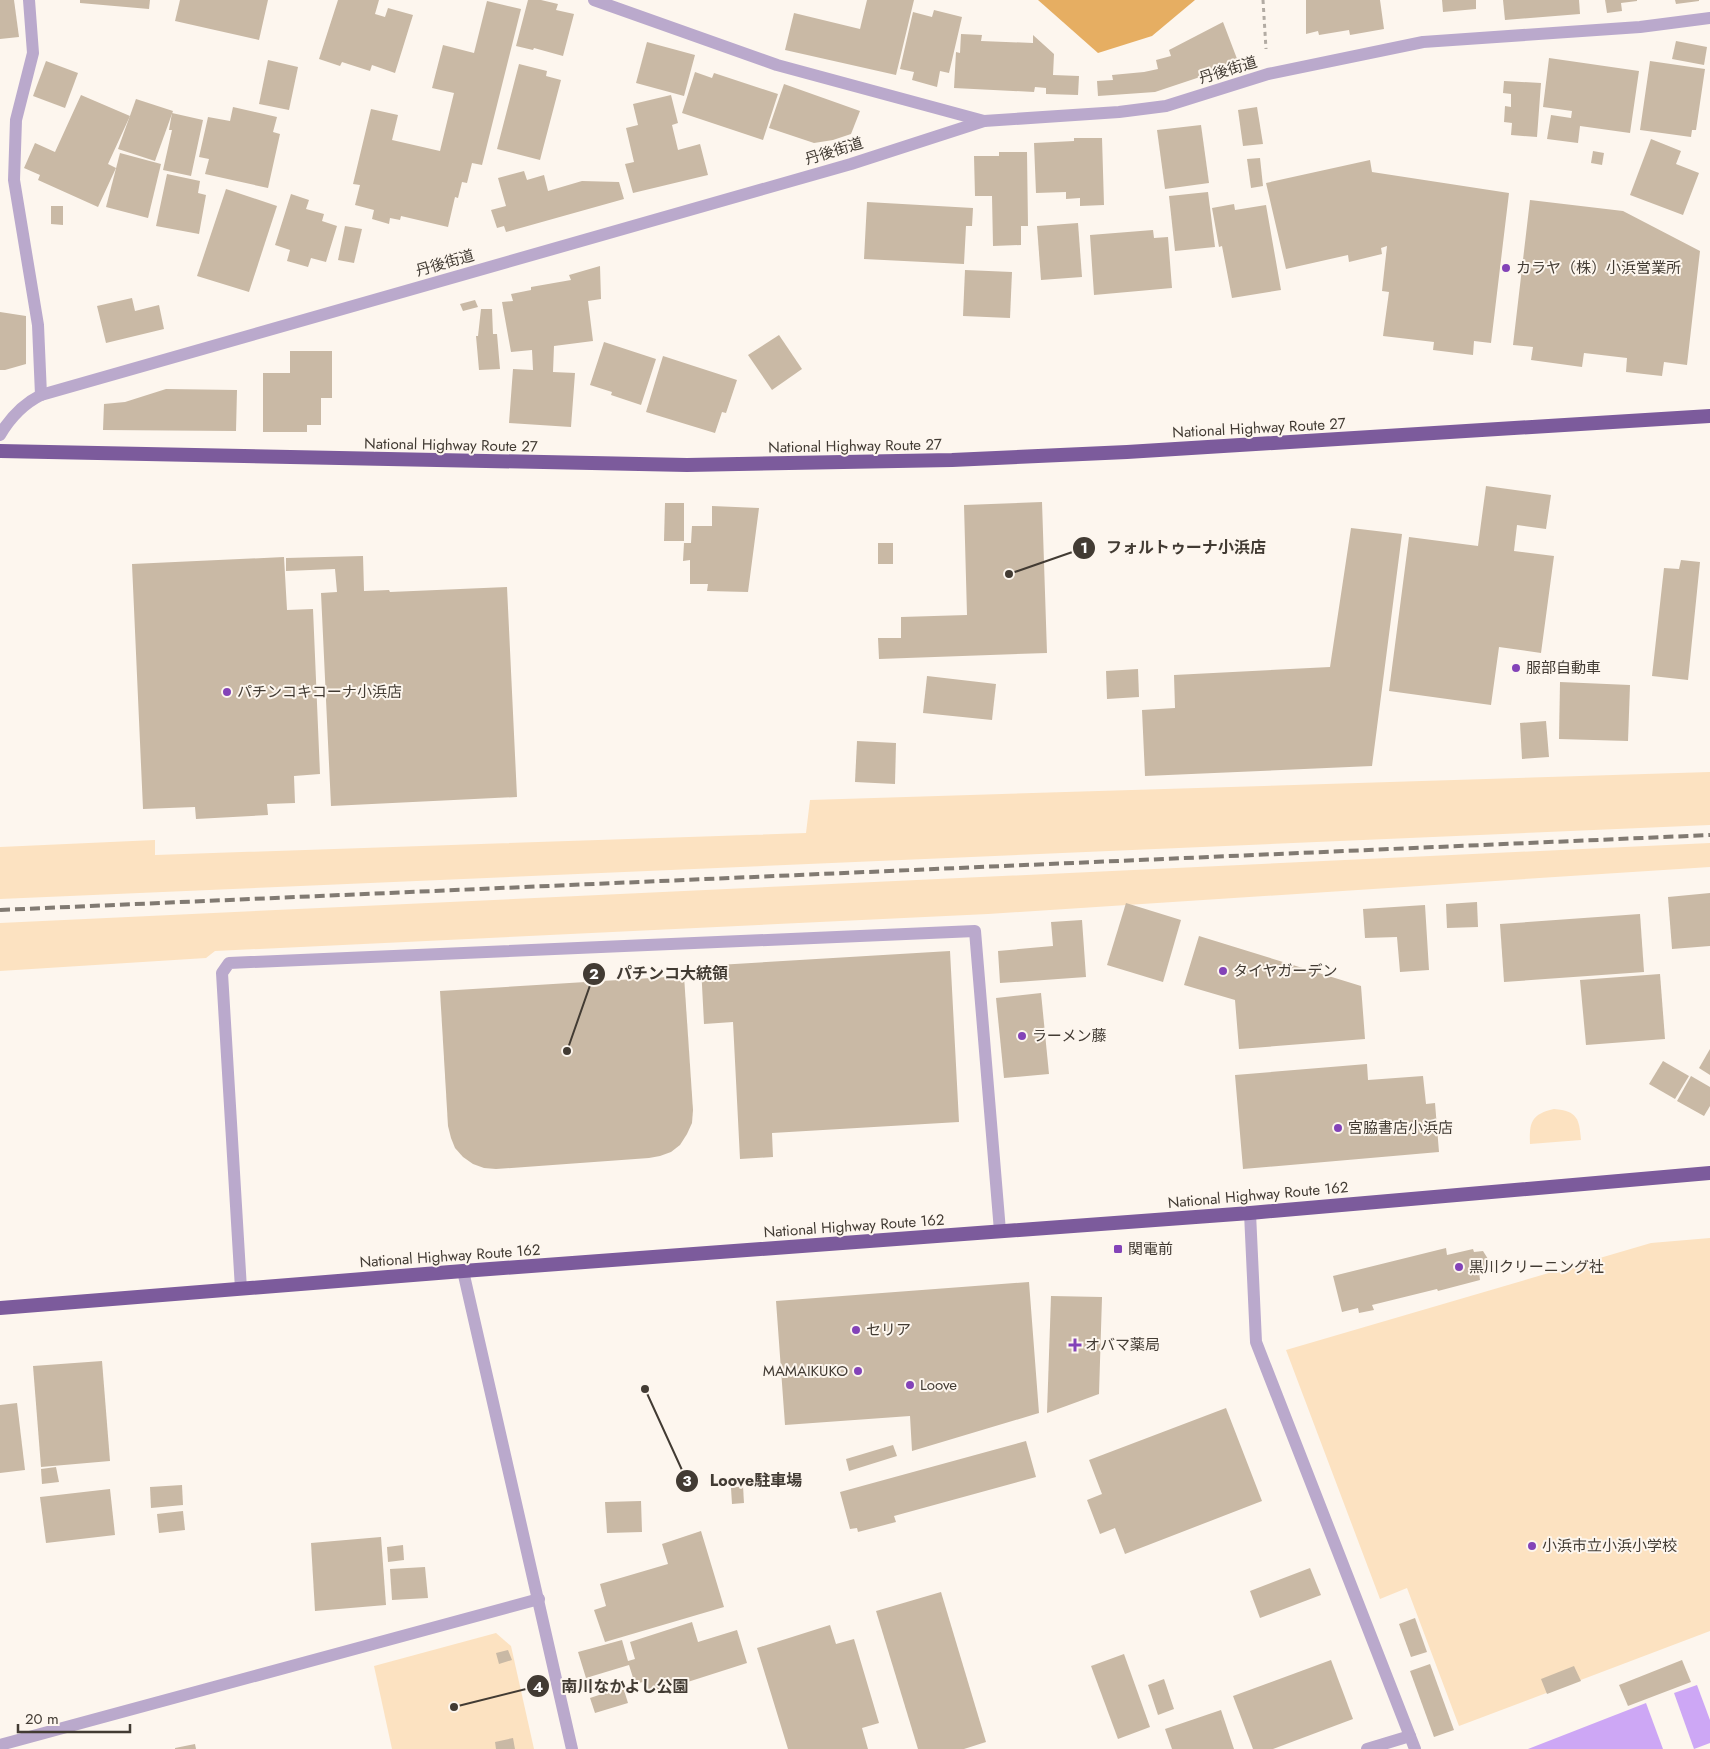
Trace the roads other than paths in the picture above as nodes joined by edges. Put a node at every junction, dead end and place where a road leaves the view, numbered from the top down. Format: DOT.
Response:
graph roads {
  1 [pos="29,0"];
  2 [pos="594,0"];
  3 [pos="1710,18"];
  4 [pos="984,121"];
  5 [pos="41,395"];
  6 [pos="1710,416"];
  7 [pos="0,435"];
  8 [pos="0,451"];
  9 [pos="1710,1173"];
  10 [pos="1250,1213"];
  11 [pos="1000,1231"];
  12 [pos="463,1271"];
  13 [pos="240,1289"];
  14 [pos="0,1308"];
  15 [pos="538,1599"];
  16 [pos="1410,1736"];
  17 [pos="0,1745"];
  18 [pos="572,1749"];
  19 [pos="1367,1749"];
  20 [pos="1415,1749"];
  1 -- 5 [label="street"];
  2 -- 4 [label="street"];
  3 -- 4 [label="street, 丹後街道"];
  4 -- 5 [label="street, 丹後街道"];
  5 -- 7 [label="street, 丹後街道"];
  6 -- 8 [label="highway, National Highway Route 27"];
  9 -- 10 [label="highway, National Highway Route 162"];
  10 -- 11 [label="highway, National Highway Route 162"];
  10 -- 16 [label="street"];
  11 -- 12 [label="highway, National Highway Route 162"];
  11 -- 13 [label="street"];
  12 -- 13 [label="highway, National Highway Route 162"];
  12 -- 15 [label="street"];
  13 -- 14 [label="highway, National Highway Route 162"];
  15 -- 17 [label="street"];
  15 -- 18 [label="street"];
  16 -- 19 [label="street"];
  16 -- 20 [label="street"];
}
